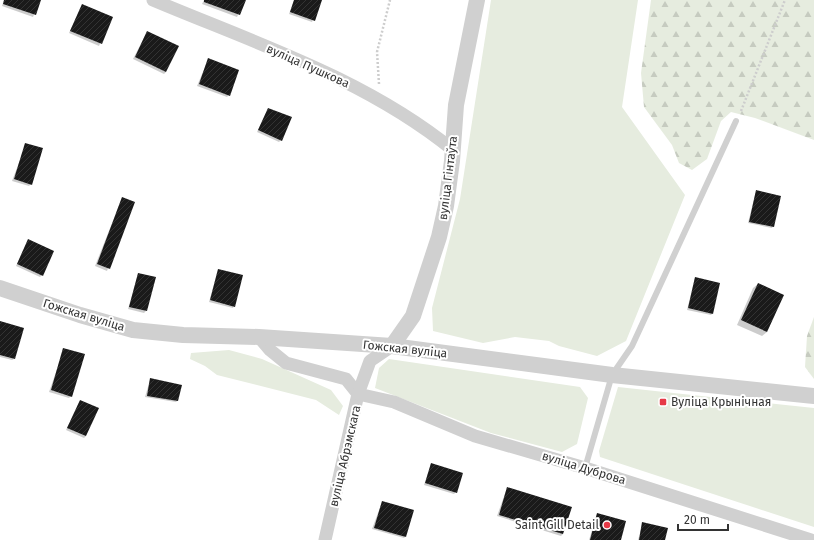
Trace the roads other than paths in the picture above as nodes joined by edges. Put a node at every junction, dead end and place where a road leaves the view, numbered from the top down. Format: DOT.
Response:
graph roads {
  1 [pos="153,0"];
  2 [pos="477,0"];
  3 [pos="736,121"];
  4 [pos="453,150"];
  5 [pos="0,288"];
  6 [pos="259,337"];
  7 [pos="392,346"];
  8 [pos="612,375"];
  9 [pos="358,394"];
  10 [pos="814,396"];
  11 [pos="585,468"];
  12 [pos="325,540"];
  13 [pos="811,540"];
  1 -- 4 [label="street, вуліца Пушкова"];
  2 -- 4 [label="street, вуліца Гінтаўта"];
  3 -- 8 [label="lane"];
  4 -- 7 [label="street, вуліца Гінтаўта"];
  5 -- 6 [label="street, Гожская вуліца"];
  6 -- 7 [label="street, Гожская вуліца"];
  6 -- 9 [label="street, вуліца Абрэмскага"];
  7 -- 8 [label="street, Гожская вуліца"];
  7 -- 9 [label="street"];
  8 -- 10 [label="street, Гожская вуліца"];
  8 -- 11 [label="lane"];
  9 -- 11 [label="street, вуліца Дуброва"];
  9 -- 12 [label="street, вуліца Абрэмскага"];
  11 -- 13 [label="street, вуліца Дуброва"];
}
